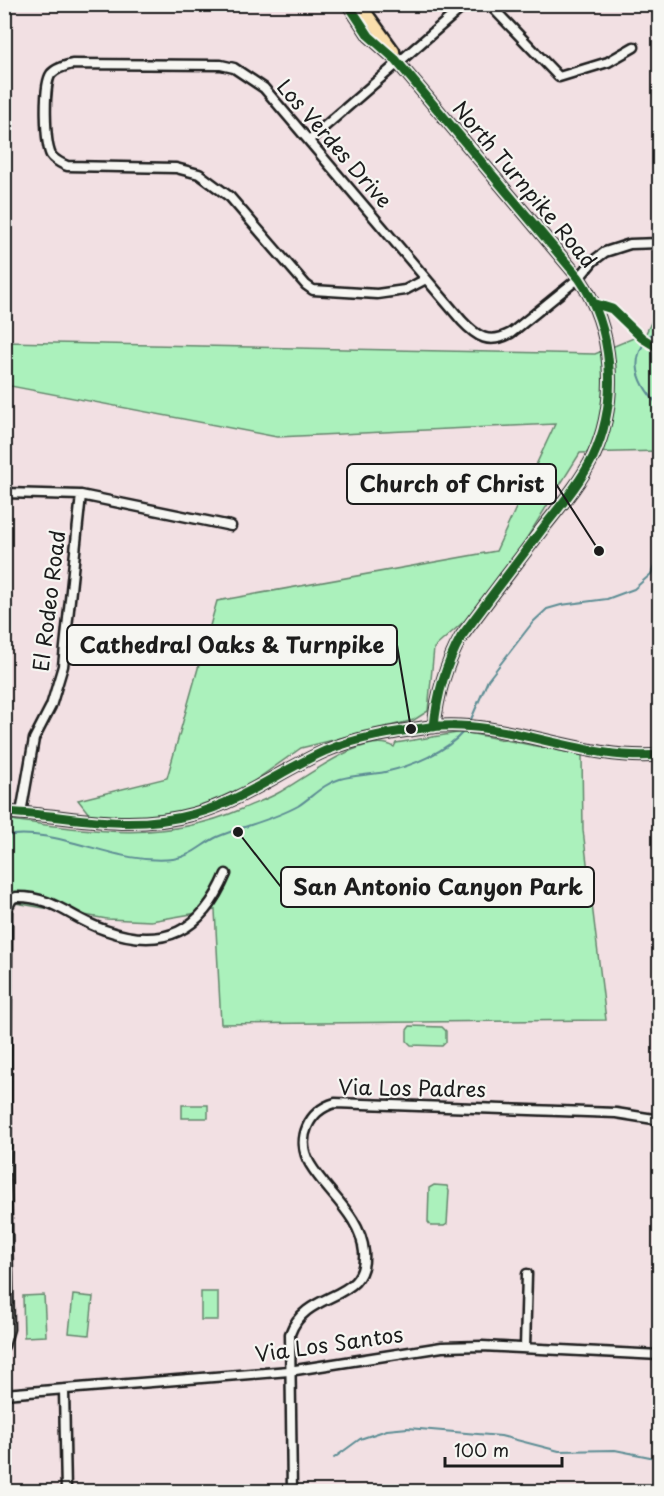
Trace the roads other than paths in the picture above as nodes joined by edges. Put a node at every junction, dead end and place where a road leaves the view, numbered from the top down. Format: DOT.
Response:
graph roads {
  1 [pos="348,4"];
  2 [pos="360,4"];
  3 [pos="466,4"];
  4 [pos="489,4"];
  5 [pos="634,47"];
  6 [pos="397,62"];
  7 [pos="309,140"];
  8 [pos="660,243"];
  9 [pos="579,278"];
  10 [pos="426,279"];
  11 [pos="4,493"];
  12 [pos="81,495"];
  13 [pos="231,526"];
  14 [pos="434,727"];
  15 [pos="660,755"];
  16 [pos="4,812"];
  17 [pos="21,813"];
  18 [pos="226,874"];
  19 [pos="660,1120"];
  20 [pos="527,1274"];
  21 [pos="4,1346"];
  22 [pos="525,1348"];
  23 [pos="660,1355"];
  24 [pos="289,1371"];
  25 [pos="64,1390"];
  26 [pos="4,1394"];
  27 [pos="66,1491"];
  28 [pos="292,1491"];
  1 -- 6 [label="main road, North Turnpike Road"];
  2 -- 6 [label="main road, North Turnpike Road"];
  3 -- 6 [label="street"];
  4 -- 5 [label="street"];
  6 -- 7 [label="street"];
  6 -- 9 [label="main road, North Turnpike Road"];
  7 -- 10 [label="street, Los Verdes Drive"];
  7 -- 10 [label="street, Los Verdes Drive"];
  8 -- 9 [label="street"];
  9 -- 10 [label="street, Los Verdes Drive"];
  9 -- 14 [label="main road, North Turnpike Road"];
  11 -- 12 [label="street"];
  12 -- 13 [label="street"];
  12 -- 17 [label="street, El Rodeo Road"];
  14 -- 15 [label="main road"];
  14 -- 17 [label="main road"];
  16 -- 17 [label="main road"];
  18 -- 21 [label="street"];
  19 -- 24 [label="street, Via Los Padres"];
  20 -- 22 [label="street"];
  22 -- 23 [label="street, Via Los Santos"];
  22 -- 24 [label="street, Via Los Santos"];
  24 -- 25 [label="street, Via Los Santos"];
  24 -- 28 [label="street, Via Los Padres"];
  25 -- 26 [label="street, Via Los Santos"];
  25 -- 27 [label="street"];
}
